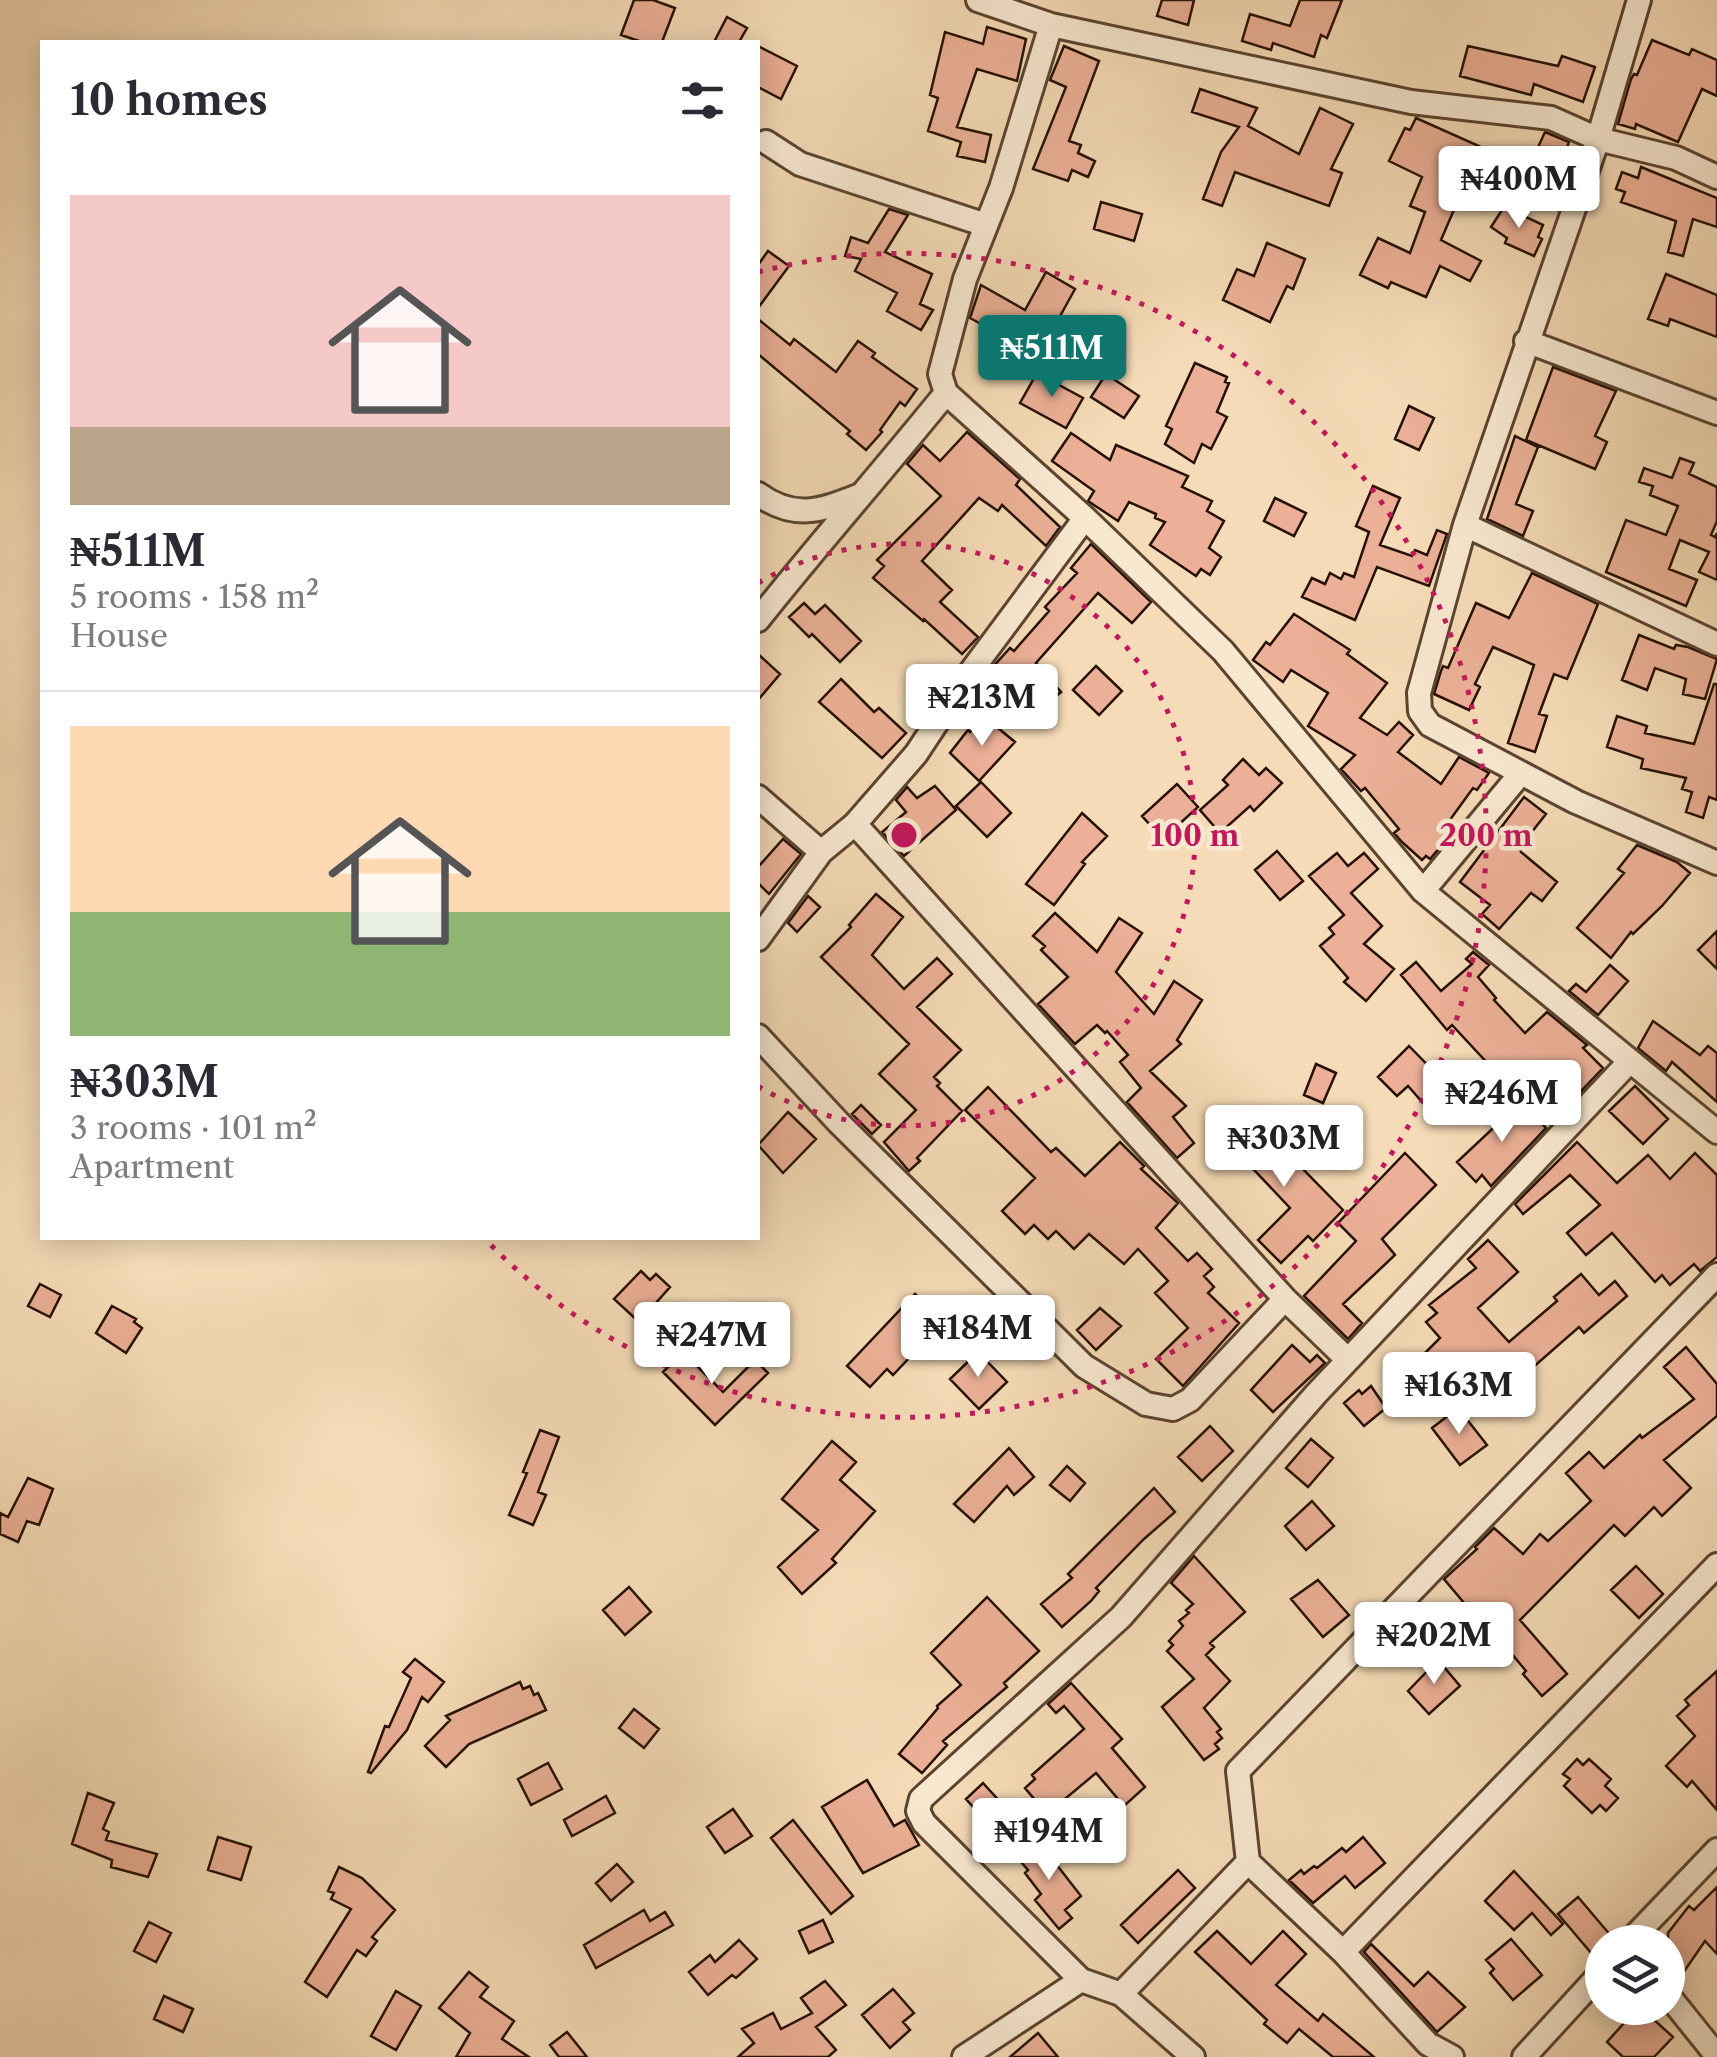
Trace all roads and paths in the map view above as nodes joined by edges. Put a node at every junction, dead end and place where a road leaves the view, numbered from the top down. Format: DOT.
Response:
graph roads {
  1 [pos="978,0"];
  2 [pos="1639,0"];
  3 [pos="1051,25"];
  4 [pos="1598,139"];
  5 [pos="766,142"];
  6 [pos="1717,177"];
  7 [pos="986,226"];
  8 [pos="1526,341"];
  9 [pos="946,393"];
  10 [pos="1717,413"];
  11 [pos="866,493"];
  12 [pos="760,495"];
  13 [pos="1085,518"];
  14 [pos="1465,525"];
  15 [pos="760,617"];
  16 [pos="1717,644"];
  17 [pos="1521,773"];
  18 [pos="760,799"];
  19 [pos="856,824"];
  20 [pos="821,852"];
  21 [pos="1717,863"];
  22 [pos="1422,891"];
  23 [pos="760,936"];
  24 [pos="760,1038"];
  25 [pos="1630,1060"];
  26 [pos="1717,1132"];
  27 [pos="1717,1275"];
  28 [pos="1285,1299"];
  29 [pos="1348,1360"];
  30 [pos="1717,1566"];
  31 [pos="1717,1850"];
  32 [pos="1248,1862"];
  33 [pos="1645,1925"];
  34 [pos="1343,1952"];
  35 [pos="1081,1980"];
  36 [pos="1585,1991"];
  37 [pos="1120,1994"];
  38 [pos="1685,2016"];
  39 [pos="1717,2056"];
  40 [pos="964,2057"];
  41 [pos="1194,2057"];
  42 [pos="1452,2057"];
  43 [pos="1524,2057"];
  1 -- 3 [label="street"];
  2 -- 4 [label="street"];
  3 -- 4 [label="street"];
  3 -- 7 [label="street"];
  4 -- 6 [label="street"];
  4 -- 8 [label="street"];
  5 -- 7 [label="street"];
  7 -- 9 [label="street"];
  8 -- 10 [label="street"];
  8 -- 14 [label="street"];
  9 -- 11 [label="street"];
  9 -- 13 [label="street"];
  11 -- 12 [label="street"];
  11 -- 15 [label="street"];
  13 -- 19 [label="street"];
  13 -- 22 [label="street"];
  14 -- 16 [label="street"];
  14 -- 17 [label="street"];
  17 -- 21 [label="street"];
  17 -- 22 [label="street"];
  18 -- 20 [label="street"];
  19 -- 20 [label="street"];
  19 -- 28 [label="street"];
  20 -- 23 [label="street"];
  22 -- 25 [label="street"];
  24 -- 28 [label="street"];
  25 -- 26 [label="street"];
  25 -- 29 [label="street"];
  27 -- 32 [label="street"];
  28 -- 29 [label="street"];
  29 -- 35 [label="street"];
  30 -- 34 [label="street"];
  31 -- 33 [label="street"];
  32 -- 34 [label="street"];
  32 -- 37 [label="street"];
  34 -- 42 [label="street"];
  35 -- 37 [label="street"];
  35 -- 40 [label="street"];
  36 -- 43 [label="street"];
  37 -- 41 [label="street"];
  38 -- 39 [label="street"];
}
